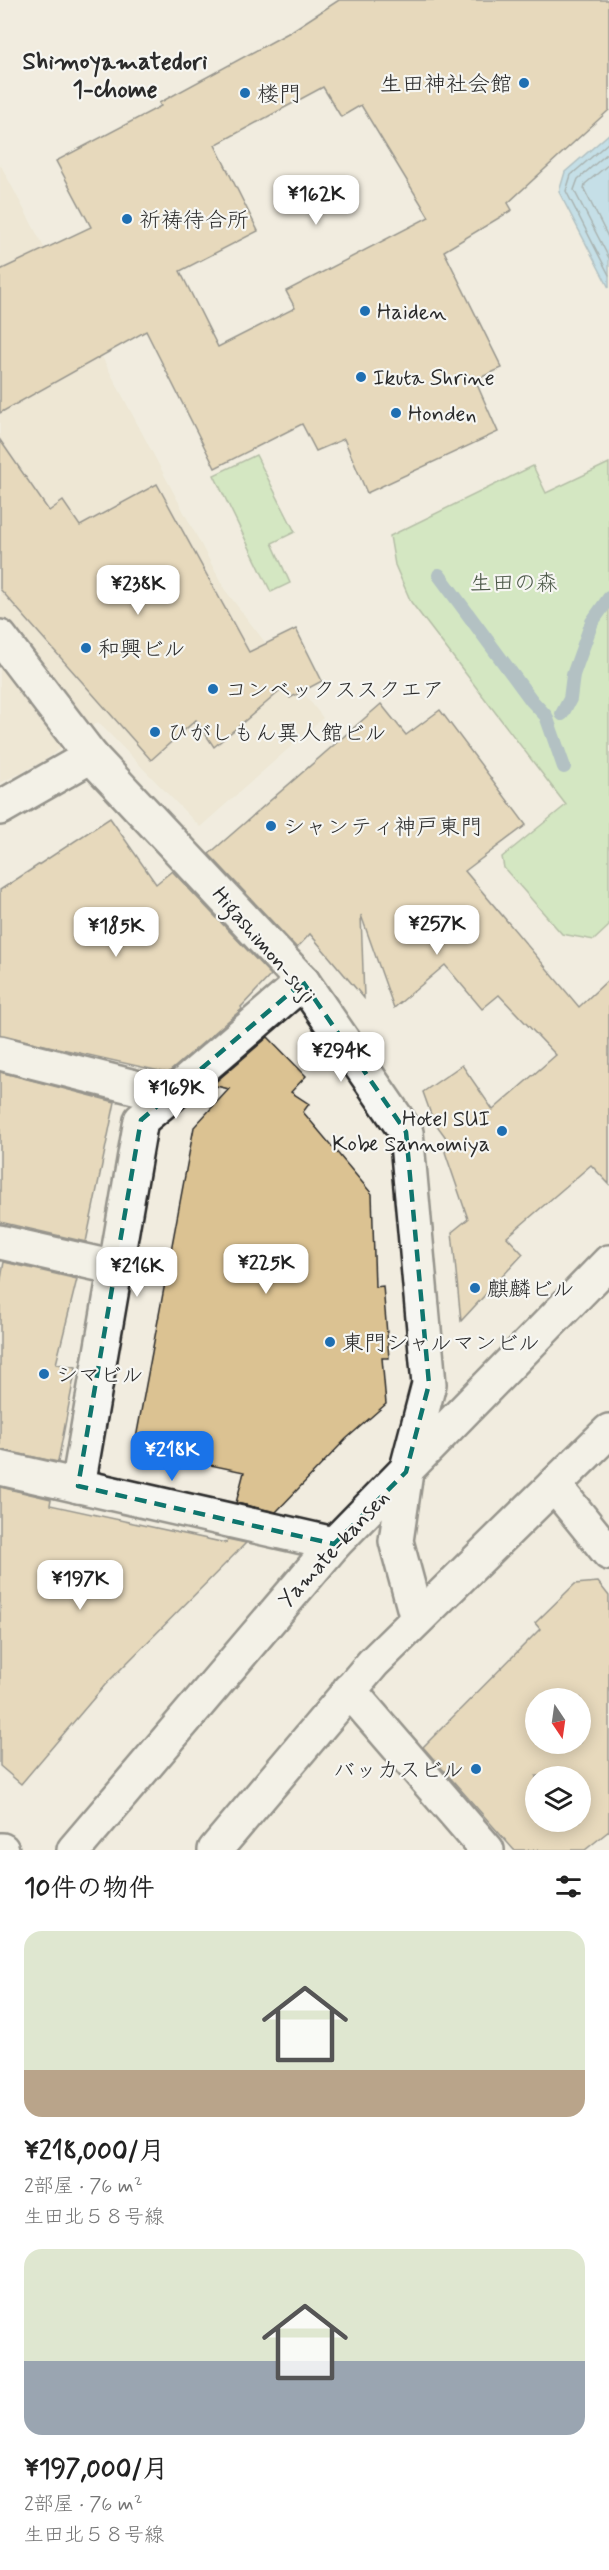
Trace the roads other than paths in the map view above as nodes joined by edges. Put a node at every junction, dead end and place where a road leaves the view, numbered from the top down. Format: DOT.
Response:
graph roads {
  1 [pos="0,637"];
  2 [pos="91,756"];
  3 [pos="0,808"];
  4 [pos="303,982"];
  5 [pos="0,1053"];
  6 [pos="170,1096"];
  7 [pos="0,1242"];
  8 [pos="609,1262"];
  9 [pos="116,1268"];
  10 [pos="609,1431"];
  11 [pos="0,1468"];
  12 [pos="406,1472"];
  13 [pos="554,1485"];
  14 [pos="78,1486"];
  15 [pos="334,1544"];
  16 [pos="609,1553"];
  17 [pos="417,1619"];
  18 [pos="349,1690"];
  19 [pos="74,1850"];
  20 [pos="215,1850"];
  21 [pos="487,1850"];
  1 -- 2 [label="street, Higashimon-suji"];
  2 -- 3 [label="street"];
  2 -- 4 [label="street, Higashimon-suji"];
  4 -- 6 [label="street"];
  4 -- 12 [label="street, Higashimon-suji"];
  5 -- 6 [label="street"];
  6 -- 9 [label="street"];
  7 -- 9 [label="street"];
  8 -- 12 [label="street, Yamate-kansen"];
  9 -- 14 [label="street"];
  10 -- 13 [label="street"];
  11 -- 14 [label="street"];
  12 -- 15 [label="street, Yamate-kansen"];
  12 -- 17 [label="street, Higashimon-suji"];
  13 -- 16 [label="street"];
  13 -- 17 [label="street"];
  14 -- 15 [label="street"];
  15 -- 19 [label="street, Yamate-kansen"];
  17 -- 18 [label="street"];
  18 -- 20 [label="street"];
  18 -- 21 [label="street"];
}
